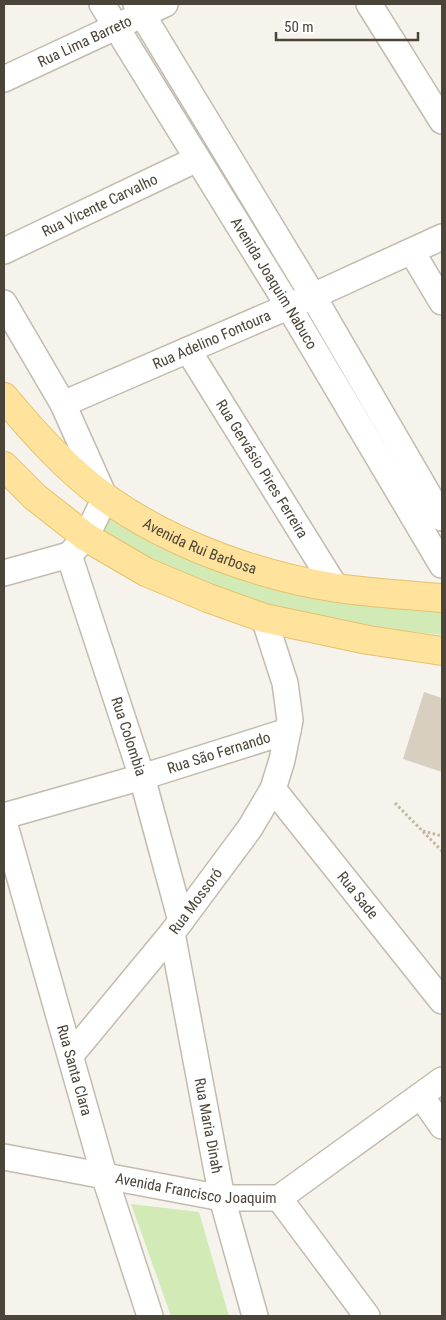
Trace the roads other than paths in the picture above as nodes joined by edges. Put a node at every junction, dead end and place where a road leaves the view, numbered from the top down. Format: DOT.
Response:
graph roads {
  1 [pos="102,4"];
  2 [pos="165,4"];
  3 [pos="369,4"];
  4 [pos="139,9"];
  5 [pos="115,27"];
  6 [pos="4,79"];
  7 [pos="442,121"];
  8 [pos="197,159"];
  9 [pos="442,237"];
  10 [pos="4,251"];
  11 [pos="412,252"];
  12 [pos="313,296"];
  13 [pos="442,302"];
  14 [pos="4,303"];
  15 [pos="289,307"];
  16 [pos="188,350"];
  17 [pos="4,397"];
  18 [pos="64,404"];
  19 [pos="4,466"];
  20 [pos="105,498"];
  21 [pos="442,518"];
  22 [pos="78,546"];
  23 [pos="442,565"];
  24 [pos="4,573"];
  25 [pos="336,588"];
  26 [pos="442,598"];
  27 [pos="264,618"];
  28 [pos="442,650"];
  29 [pos="288,731"];
  30 [pos="142,777"];
  31 [pos="273,789"];
  32 [pos="4,816"];
  33 [pos="4,822"];
  34 [pos="176,927"];
  35 [pos="442,1001"];
  36 [pos="71,1054"];
  37 [pos="442,1080"];
  38 [pos="421,1096"];
  39 [pos="442,1126"];
  40 [pos="4,1157"];
  41 [pos="104,1175"];
  42 [pos="222,1198"];
  43 [pos="279,1198"];
  44 [pos="150,1316"];
  45 [pos="255,1316"];
  46 [pos="367,1316"];
  1 -- 5 [label="street, Avenida Joaquim Nabuco"];
  2 -- 4 [label="street, Rua Lima Barreto"];
  3 -- 7 [label="street"];
  4 -- 5 [label="street, Rua Lima Barreto"];
  4 -- 12 [label="street, Avenida Joaquim Nabuco"];
  5 -- 6 [label="street, Rua Lima Barreto"];
  5 -- 8 [label="street, Avenida Joaquim Nabuco"];
  8 -- 10 [label="street, Rua Vicente Carvalho"];
  8 -- 15 [label="street, Avenida Joaquim Nabuco"];
  9 -- 11 [label="street, Rua Adelino Fontoura"];
  11 -- 12 [label="street, Rua Adelino Fontoura"];
  11 -- 13 [label="street"];
  12 -- 15 [label="street, Rua Adelino Fontoura"];
  12 -- 21 [label="street, Avenida Joaquim Nabuco"];
  14 -- 18 [label="street"];
  15 -- 16 [label="street, Rua Adelino Fontoura"];
  15 -- 23 [label="street, Avenida Joaquim Nabuco"];
  16 -- 18 [label="street, Rua Adelino Fontoura"];
  16 -- 25 [label="street, Rua Gervásio Pires Ferreira"];
  17 -- 20 [label="main road, Avenida Rui Barbosa"];
  18 -- 20 [label="street"];
  19 -- 22 [label="main road"];
  20 -- 22 [label="street"];
  20 -- 25 [label="main road, Avenida Rui Barbosa"];
  22 -- 24 [label="street"];
  22 -- 27 [label="main road"];
  22 -- 30 [label="street, Rua Colombia"];
  25 -- 26 [label="main road, Avenida Rui Barbosa"];
  27 -- 28 [label="main road"];
  27 -- 29 [label="street, Rua Mossoró"];
  29 -- 30 [label="street, Rua São Fernando"];
  29 -- 31 [label="street, Rua Mossoró"];
  30 -- 32 [label="street, Rua São Fernando"];
  30 -- 34 [label="street, Rua Colombia"];
  31 -- 34 [label="street, Rua Mossoró"];
  31 -- 35 [label="street, Rua Sade"];
  33 -- 36 [label="street, Rua Santa Clara"];
  34 -- 36 [label="street, Rua Mossoró"];
  34 -- 42 [label="street, Rua Maria Dinah"];
  36 -- 41 [label="street, Rua Santa Clara"];
  37 -- 38 [label="street, Avenida Francisco Joaquim"];
  38 -- 39 [label="street"];
  38 -- 43 [label="street, Avenida Francisco Joaquim"];
  40 -- 41 [label="street, Avenida Francisco Joaquim"];
  41 -- 42 [label="street, Avenida Francisco Joaquim"];
  41 -- 44 [label="street, Rua Santa Clara"];
  42 -- 43 [label="street, Avenida Francisco Joaquim"];
  42 -- 45 [label="street, Rua Maria Dinah"];
  43 -- 46 [label="street"];
}
